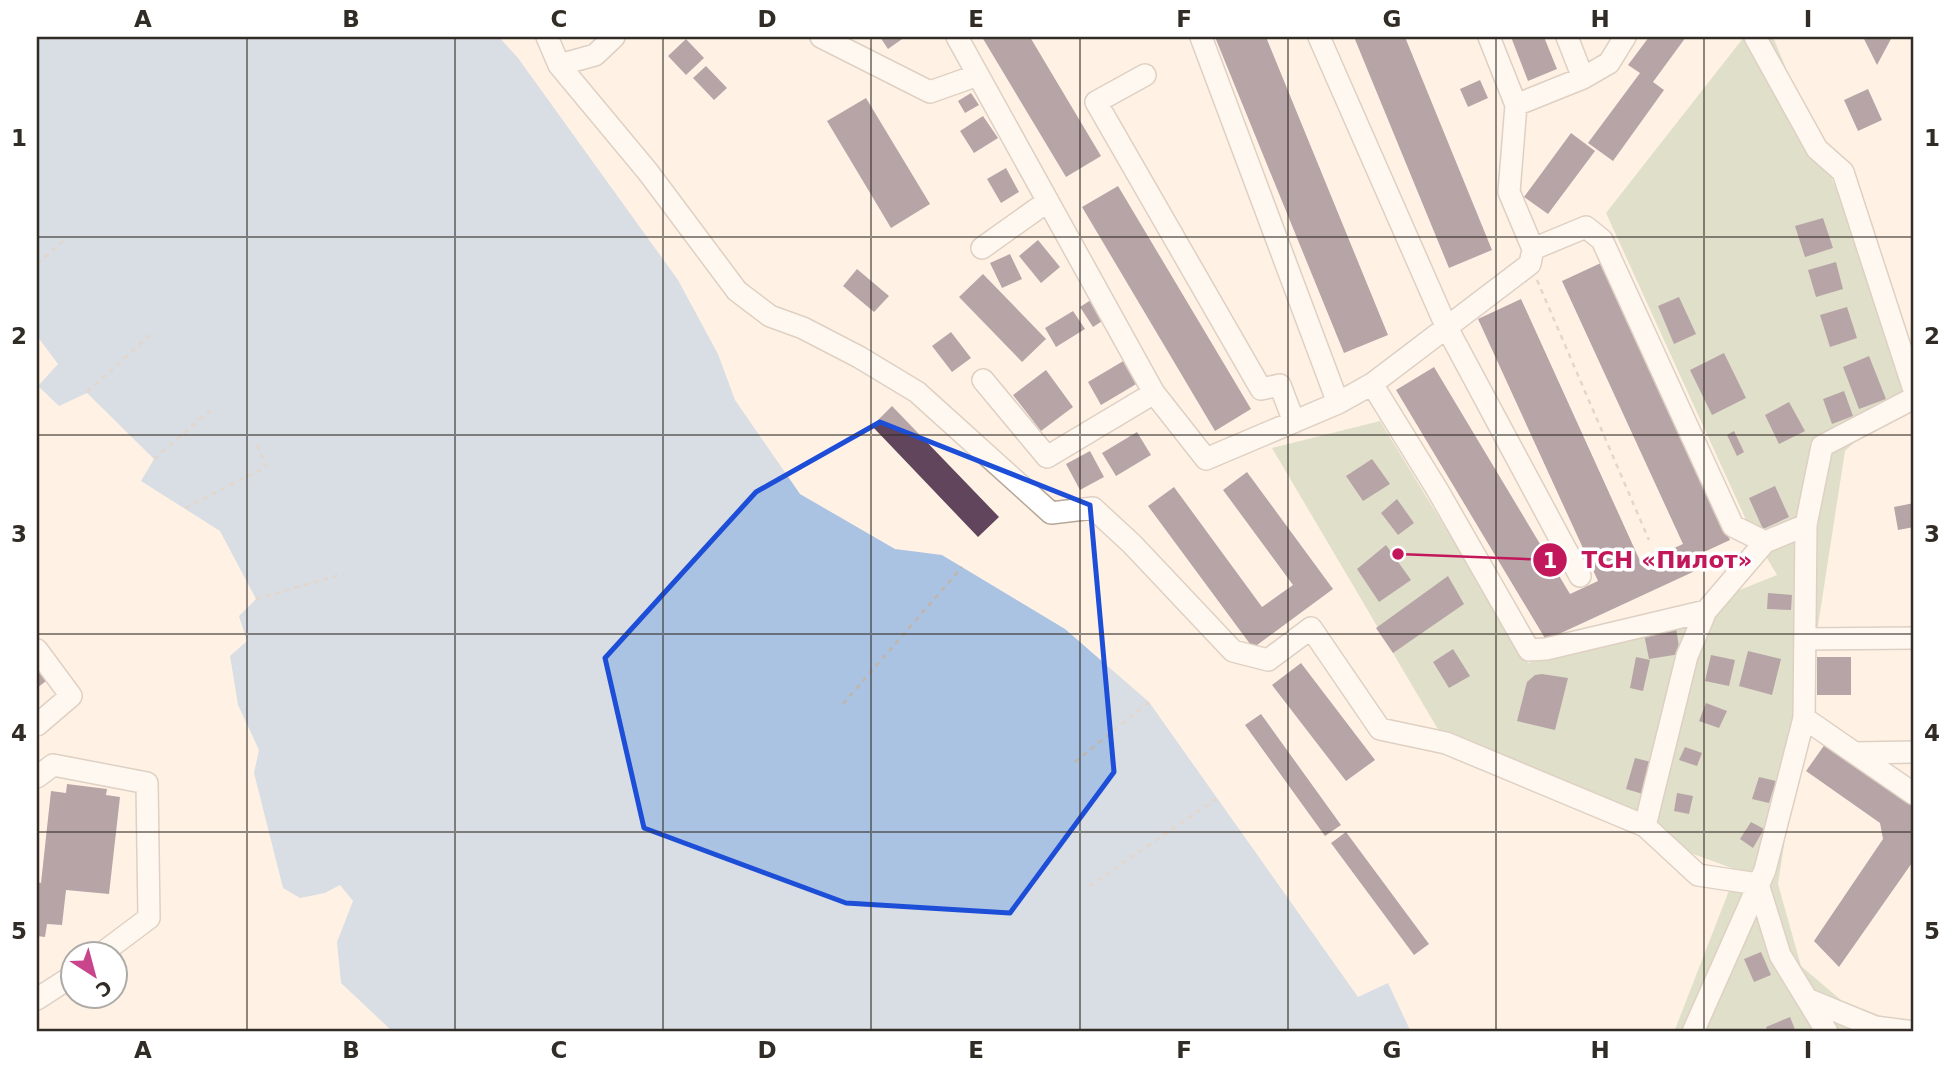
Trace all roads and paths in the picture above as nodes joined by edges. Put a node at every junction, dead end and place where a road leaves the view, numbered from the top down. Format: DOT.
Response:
graph roads {
  1 [pos="547,37"];
  2 [pos="614,37"];
  3 [pos="821,37"];
  4 [pos="957,37"];
  5 [pos="1201,37"];
  6 [pos="1320,37"];
  7 [pos="1489,37"];
  8 [pos="1567,37"];
  9 [pos="1625,37"];
  10 [pos="1755,37"];
  11 [pos="559,65"];
  12 [pos="978,75"];
  13 [pos="1145,75"];
  14 [pos="1583,78"];
  15 [pos="1516,105"];
  16 [pos="1048,201"];
  17 [pos="63,242"];
  18 [pos="982,248"];
  19 [pos="1531,257"];
  20 [pos="37,264"];
  21 [pos="1447,326"];
  22 [pos="150,335"];
  23 [pos="983,380"];
  24 [pos="1372,384"];
  25 [pos="1914,390"];
  26 [pos="87,392"];
  27 [pos="1154,393"];
  28 [pos="1914,398"];
  29 [pos="1338,403"];
  30 [pos="212,409"];
  31 [pos="1294,422"];
  32 [pos="256,442"];
  33 [pos="154,459"];
  34 [pos="185,508"];
  35 [pos="1806,525"];
  36 [pos="1649,540"];
  37 [pos="1765,542"];
  38 [pos="962,567"];
  39 [pos="343,574"];
  40 [pos="1580,576"];
  41 [pos="257,599"];
  42 [pos="1706,611"];
  43 [pos="1914,638"];
  44 [pos="1805,639"];
  45 [pos="37,650"];
  46 [pos="1149,702"];
  47 [pos="843,704"];
  48 [pos="1804,718"];
  49 [pos="37,725"];
  50 [pos="1914,752"];
  51 [pos="1855,753"];
  52 [pos="1074,762"];
  53 [pos="37,778"];
  54 [pos="1914,794"];
  55 [pos="1216,799"];
  56 [pos="1645,826"];
  57 [pos="1758,884"];
  58 [pos="1089,886"];
  59 [pos="120,940"];
  60 [pos="60,984"];
  61 [pos="37,999"];
  62 [pos="1807,999"];
  63 [pos="1693,1032"];
  64 [pos="1827,1032"];
  65 [pos="1914,1032"];
  1 -- 11 [label="street"];
  2 -- 11 [label="street"];
  3 -- 12 [label="street"];
  4 -- 12 [label="street"];
  5 -- 29 [label="street"];
  6 -- 21 [label="street"];
  7 -- 15 [label="street"];
  8 -- 14 [label="street"];
  9 -- 14 [label="street"];
  10 -- 25 [label="street"];
  11 -- 56 [label="street"];
  12 -- 16 [label="street"];
  13 -- 31 [label="street"];
  14 -- 15 [label="street"];
  15 -- 19 [label="street"];
  16 -- 18 [label="street"];
  16 -- 27 [label="street"];
  17 -- 20 [label="path"];
  19 -- 21 [label="street"];
  19 -- 36 [label="path"];
  19 -- 37 [label="street"];
  21 -- 24 [label="street"];
  21 -- 40 [label="street"];
  22 -- 26 [label="path"];
  23 -- 27 [label="street"];
  24 -- 29 [label="street"];
  24 -- 42 [label="street"];
  27 -- 31 [label="street"];
  28 -- 35 [label="street"];
  29 -- 31 [label="street"];
  30 -- 33 [label="path"];
  32 -- 34 [label="path"];
  35 -- 37 [label="street"];
  35 -- 44 [label="street"];
  37 -- 42 [label="street"];
  38 -- 47 [label="path"];
  39 -- 41 [label="path"];
  42 -- 56 [label="street"];
  43 -- 44 [label="street"];
  44 -- 48 [label="street"];
  45 -- 49 [label="street"];
  46 -- 52 [label="path"];
  48 -- 51 [label="street"];
  48 -- 57 [label="street"];
  50 -- 51 [label="street"];
  51 -- 54 [label="street"];
  53 -- 59 [label="street"];
  55 -- 58 [label="path"];
  56 -- 57 [label="street"];
  57 -- 62 [label="street"];
  57 -- 63 [label="street"];
  60 -- 61 [label="street"];
  62 -- 64 [label="street"];
  62 -- 65 [label="street"];
}
